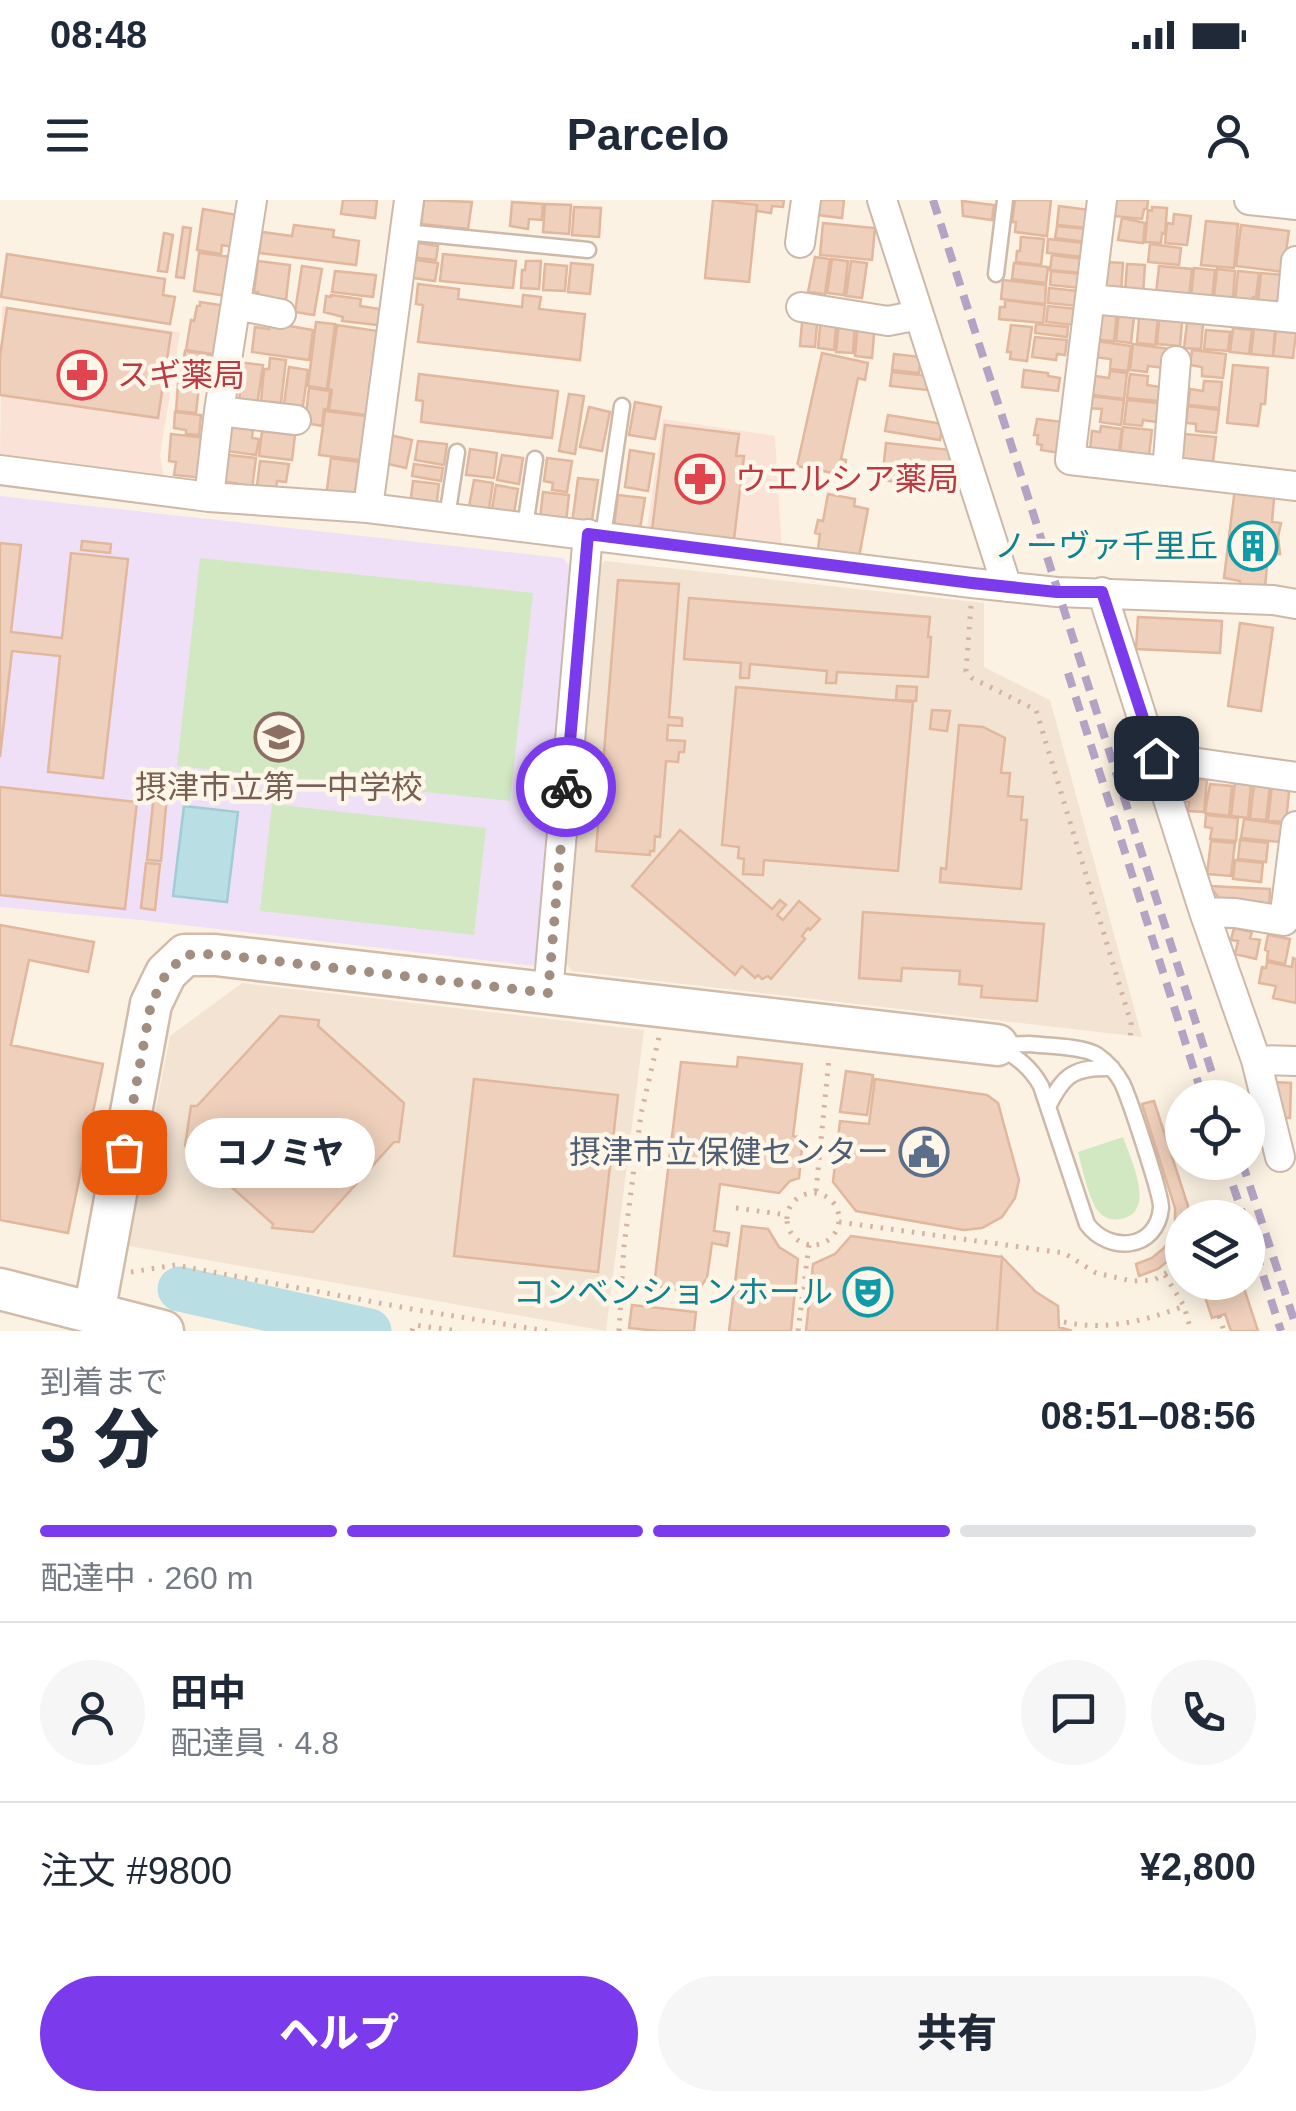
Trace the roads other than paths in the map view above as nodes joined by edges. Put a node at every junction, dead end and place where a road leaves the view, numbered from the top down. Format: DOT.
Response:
graph roads {
  1 [pos="252,200"];
  2 [pos="409,200"];
  3 [pos="806,200"];
  4 [pos="882,200"];
  5 [pos="1005,200"];
  6 [pos="1102,200"];
  7 [pos="1249,200"];
  8 [pos="1296,205"];
  9 [pos="405,232"];
  10 [pos="800,243"];
  11 [pos="588,250"];
  12 [pos="1296,261"];
  13 [pos="996,274"];
  14 [pos="1090,299"];
  15 [pos="237,305"];
  16 [pos="801,307"];
  17 [pos="281,314"];
  18 [pos="919,315"];
  19 [pos="1293,318"];
  20 [pos="1176,361"];
  21 [pos="622,406"];
  22 [pos="219,411"];
  23 [pos="296,420"];
  24 [pos="457,452"];
  25 [pos="535,459"];
  26 [pos="0,470"];
  27 [pos="1166,471"];
  28 [pos="1296,486"];
  29 [pos="210,497"];
  30 [pos="368,508"];
  31 [pos="447,518"];
  32 [pos="525,527"];
  33 [pos="596,536"];
  34 [pos="1007,587"];
  35 [pos="1102,592"];
  36 [pos="1296,604"];
  37 [pos="1156,758"];
  38 [pos="1296,777"];
  39 [pos="1296,826"];
  40 [pos="1204,912"];
  41 [pos="548,993"];
  42 [pos="997,1045"];
  43 [pos="1256,1060"];
  44 [pos="1296,1061"];
  45 [pos="1112,1068"];
  46 [pos="1048,1107"];
  47 [pos="1280,1157"];
  48 [pos="0,1289"];
  49 [pos="92,1322"];
  50 [pos="163,1331"];
  1 -- 15 [label="street"];
  2 -- 9 [label="street"];
  3 -- 10 [label="street"];
  4 -- 18 [label="street"];
  5 -- 13 [label="lane"];
  6 -- 14 [label="street"];
  7 -- 8 [label="street"];
  9 -- 11 [label="lane"];
  9 -- 30 [label="street"];
  12 -- 19 [label="street"];
  14 -- 19 [label="street"];
  14 -- 27 [label="street"];
  15 -- 17 [label="street"];
  15 -- 22 [label="street"];
  16 -- 18 [label="street"];
  18 -- 34 [label="street"];
  20 -- 27 [label="street"];
  21 -- 33 [label="lane"];
  22 -- 23 [label="street"];
  22 -- 29 [label="street"];
  24 -- 31 [label="lane"];
  25 -- 32 [label="lane"];
  26 -- 29 [label="street"];
  27 -- 28 [label="street"];
  29 -- 30 [label="street"];
  30 -- 31 [label="street"];
  31 -- 32 [label="street"];
  32 -- 33 [label="street"];
  33 -- 34 [label="street"];
  33 -- 41 [label="street"];
  34 -- 35 [label="street"];
  35 -- 36 [label="street"];
  35 -- 37 [label="street"];
  37 -- 38 [label="street"];
  37 -- 40 [label="street"];
  39 -- 40 [label="street"];
  40 -- 43 [label="street"];
  41 -- 42 [label="street"];
  41 -- 49 [label="street"];
  42 -- 45 [label="lane"];
  42 -- 46 [label="lane"];
  43 -- 44 [label="street"];
  43 -- 47 [label="street"];
  45 -- 46 [label="lane"];
  45 -- 46 [label="lane"];
  48 -- 49 [label="street"];
  49 -- 50 [label="street"];
}
